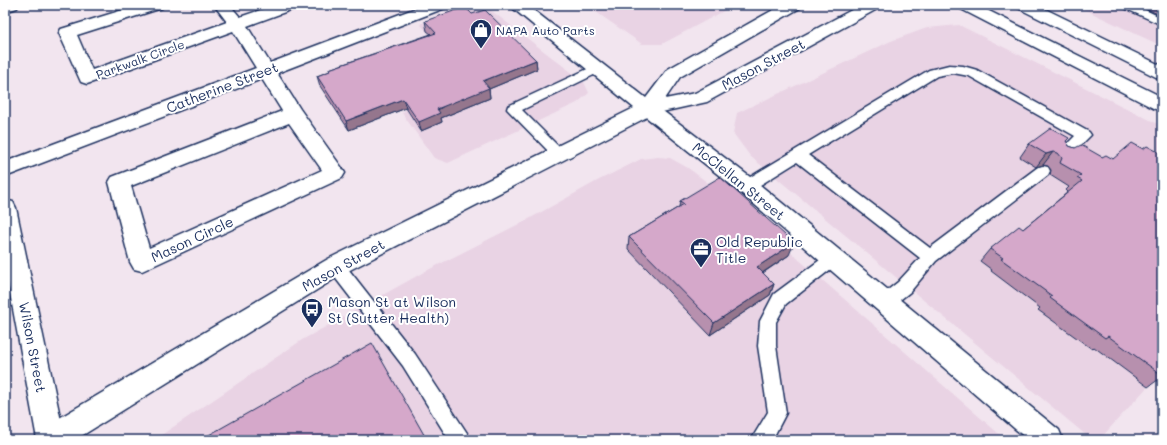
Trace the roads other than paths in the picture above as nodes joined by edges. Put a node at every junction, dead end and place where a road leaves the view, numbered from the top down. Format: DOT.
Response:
graph roads {
  1 [pos="11,5"];
  2 [pos="156,5"];
  3 [pos="222,5"];
  4 [pos="290,5"];
  5 [pos="439,5"];
  6 [pos="517,5"];
  7 [pos="794,5"];
  8 [pos="873,5"];
  9 [pos="966,5"];
  10 [pos="1024,5"];
  11 [pos="1126,5"];
  12 [pos="5,7"];
  13 [pos="1162,22"];
  14 [pos="237,24"];
  15 [pos="596,69"];
  16 [pos="267,70"];
  17 [pos="1162,73"];
  18 [pos="1162,105"];
  19 [pos="648,109"];
  20 [pos="293,114"];
  21 [pos="559,154"];
  22 [pos="1064,154"];
  23 [pos="798,155"];
  24 [pos="5,170"];
  25 [pos="1043,171"];
  26 [pos="747,186"];
  27 [pos="5,208"];
  28 [pos="930,257"];
  29 [pos="834,258"];
  30 [pos="336,266"];
  31 [pos="885,302"];
  32 [pos="50,439"];
  33 [pos="460,440"];
  34 [pos="761,440"];
  35 [pos="1049,440"];
  1 -- 12 [label="main road"];
  2 -- 14 [label="main road, Parkwalk Circle"];
  3 -- 14 [label="main road"];
  4 -- 14 [label="main road, Parkwalk Circle"];
  5 -- 16 [label="main road, Catherine Street"];
  6 -- 15 [label="main road, McClellan Street"];
  7 -- 19 [label="main road, Mason Street"];
  8 -- 19 [label="main road, Mason Street"];
  9 -- 18 [label="main road"];
  10 -- 17 [label="main road"];
  11 -- 13 [label="lane"];
  14 -- 16 [label="main road"];
  15 -- 19 [label="main road, McClellan Street"];
  15 -- 21 [label="lane"];
  16 -- 20 [label="main road, Mason Circle"];
  16 -- 24 [label="main road, Catherine Street"];
  19 -- 21 [label="main road, Mason Street"];
  19 -- 26 [label="main road, McClellan Street"];
  20 -- 20 [label="main road, Mason Circle"];
  21 -- 30 [label="main road, Mason Street"];
  22 -- 23 [label="lane"];
  23 -- 26 [label="lane"];
  23 -- 28 [label="lane"];
  25 -- 28 [label="lane"];
  26 -- 29 [label="main road, McClellan Street"];
  27 -- 32 [label="main road, Wilson Street"];
  28 -- 31 [label="lane"];
  29 -- 31 [label="main road, McClellan Street"];
  29 -- 34 [label="lane"];
  30 -- 32 [label="main road, Mason Street"];
  30 -- 33 [label="lane"];
  31 -- 35 [label="main road, McClellan Street"];
}
